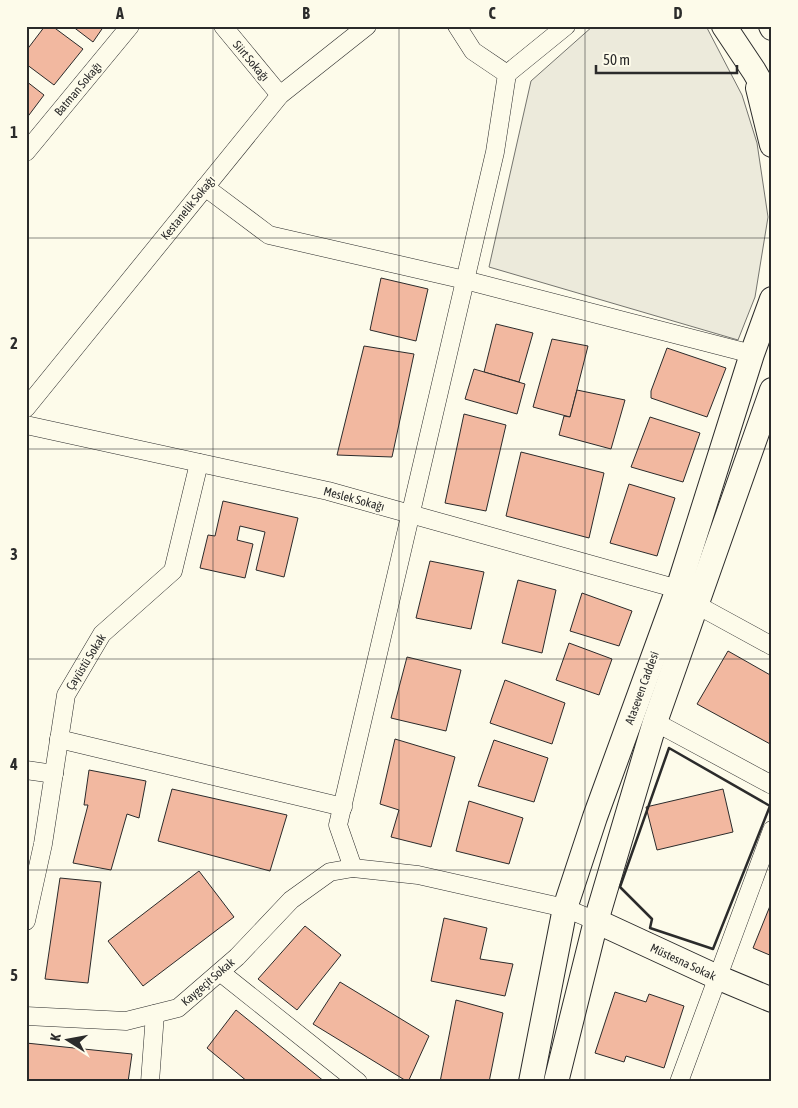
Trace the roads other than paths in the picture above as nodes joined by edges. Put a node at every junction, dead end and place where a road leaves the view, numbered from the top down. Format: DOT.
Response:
graph roads {
  1 [pos="130,26"];
  2 [pos="223,26"];
  3 [pos="367,26"];
  4 [pos="457,26"];
  5 [pos="566,26"];
  6 [pos="724,26"];
  7 [pos="754,71"];
  8 [pos="507,74"];
  9 [pos="280,95"];
  10 [pos="771,100"];
  11 [pos="772,145"];
  12 [pos="26,152"];
  13 [pos="205,187"];
  14 [pos="465,280"];
  15 [pos="772,299"];
  16 [pos="752,354"];
  17 [pos="772,390"];
  18 [pos="26,408"];
  19 [pos="26,425"];
  20 [pos="199,463"];
  21 [pos="411,514"];
  22 [pos="678,589"];
  23 [pos="697,605"];
  24 [pos="772,646"];
  25 [pos="655,722"];
  26 [pos="59,738"];
  27 [pos="26,770"];
  28 [pos="54,774"];
  29 [pos="772,785"];
  30 [pos="343,807"];
  31 [pos="772,830"];
  32 [pos="353,868"];
  33 [pos="565,908"];
  34 [pos="26,921"];
  35 [pos="596,921"];
  36 [pos="220,972"];
  37 [pos="717,978"];
  38 [pos="772,1000"];
  39 [pos="155,1014"];
  40 [pos="26,1016"];
  41 [pos="150,1082"];
  42 [pos="358,1082"];
  43 [pos="531,1082"];
  44 [pos="556,1082"];
  45 [pos="679,1082"];
  1 -- 12 [label="street, Batman Sokağı"];
  2 -- 9 [label="street, Siirt Sokağı"];
  3 -- 9 [label="street, Kestanelik Sokağı"];
  4 -- 8 [label="street"];
  5 -- 8 [label="street"];
  6 -- 7 [label="main road"];
  7 -- 10 [label="main road"];
  7 -- 11 [label="main road"];
  8 -- 14 [label="street"];
  9 -- 13 [label="street, Kestanelik Sokağı"];
  13 -- 14 [label="street"];
  13 -- 18 [label="street, Kestanelik Sokağı"];
  14 -- 16 [label="street"];
  14 -- 21 [label="street"];
  15 -- 16 [label="main road, Ataseven Caddesi"];
  16 -- 22 [label="main road, Ataseven Caddesi"];
  17 -- 23 [label="main road, Ataseven Caddesi"];
  19 -- 20 [label="street, Meslek Sokağı"];
  20 -- 21 [label="street, Meslek Sokağı"];
  20 -- 26 [label="street, Çayüstü Sokak"];
  21 -- 22 [label="street, Meslek Sokağı"];
  21 -- 30 [label="street"];
  22 -- 33 [label="main road, Ataseven Caddesi"];
  23 -- 24 [label="street"];
  23 -- 25 [label="main road, Ataseven Caddesi"];
  25 -- 29 [label="street"];
  25 -- 35 [label="main road, Ataseven Caddesi"];
  26 -- 28 [label="street, Çayüstü Sokak"];
  26 -- 30 [label="street"];
  27 -- 28 [label="street"];
  28 -- 34 [label="street, Çayüstü Sokak"];
  30 -- 32 [label="street"];
  31 -- 37 [label="street"];
  32 -- 33 [label="street"];
  32 -- 36 [label="street, Kaygeçit Sokak"];
  33 -- 35 [label="street"];
  33 -- 43 [label="main road, Ataseven Caddesi"];
  35 -- 37 [label="main road, Müstesna Sokak"];
  35 -- 44 [label="main road, Ataseven Caddesi"];
  36 -- 39 [label="street, Kaygeçit Sokak"];
  36 -- 42 [label="street"];
  37 -- 38 [label="main road, Müstesna Sokak"];
  37 -- 45 [label="street"];
  39 -- 40 [label="street, Kaygeçit Sokak"];
  39 -- 41 [label="street"];
}
